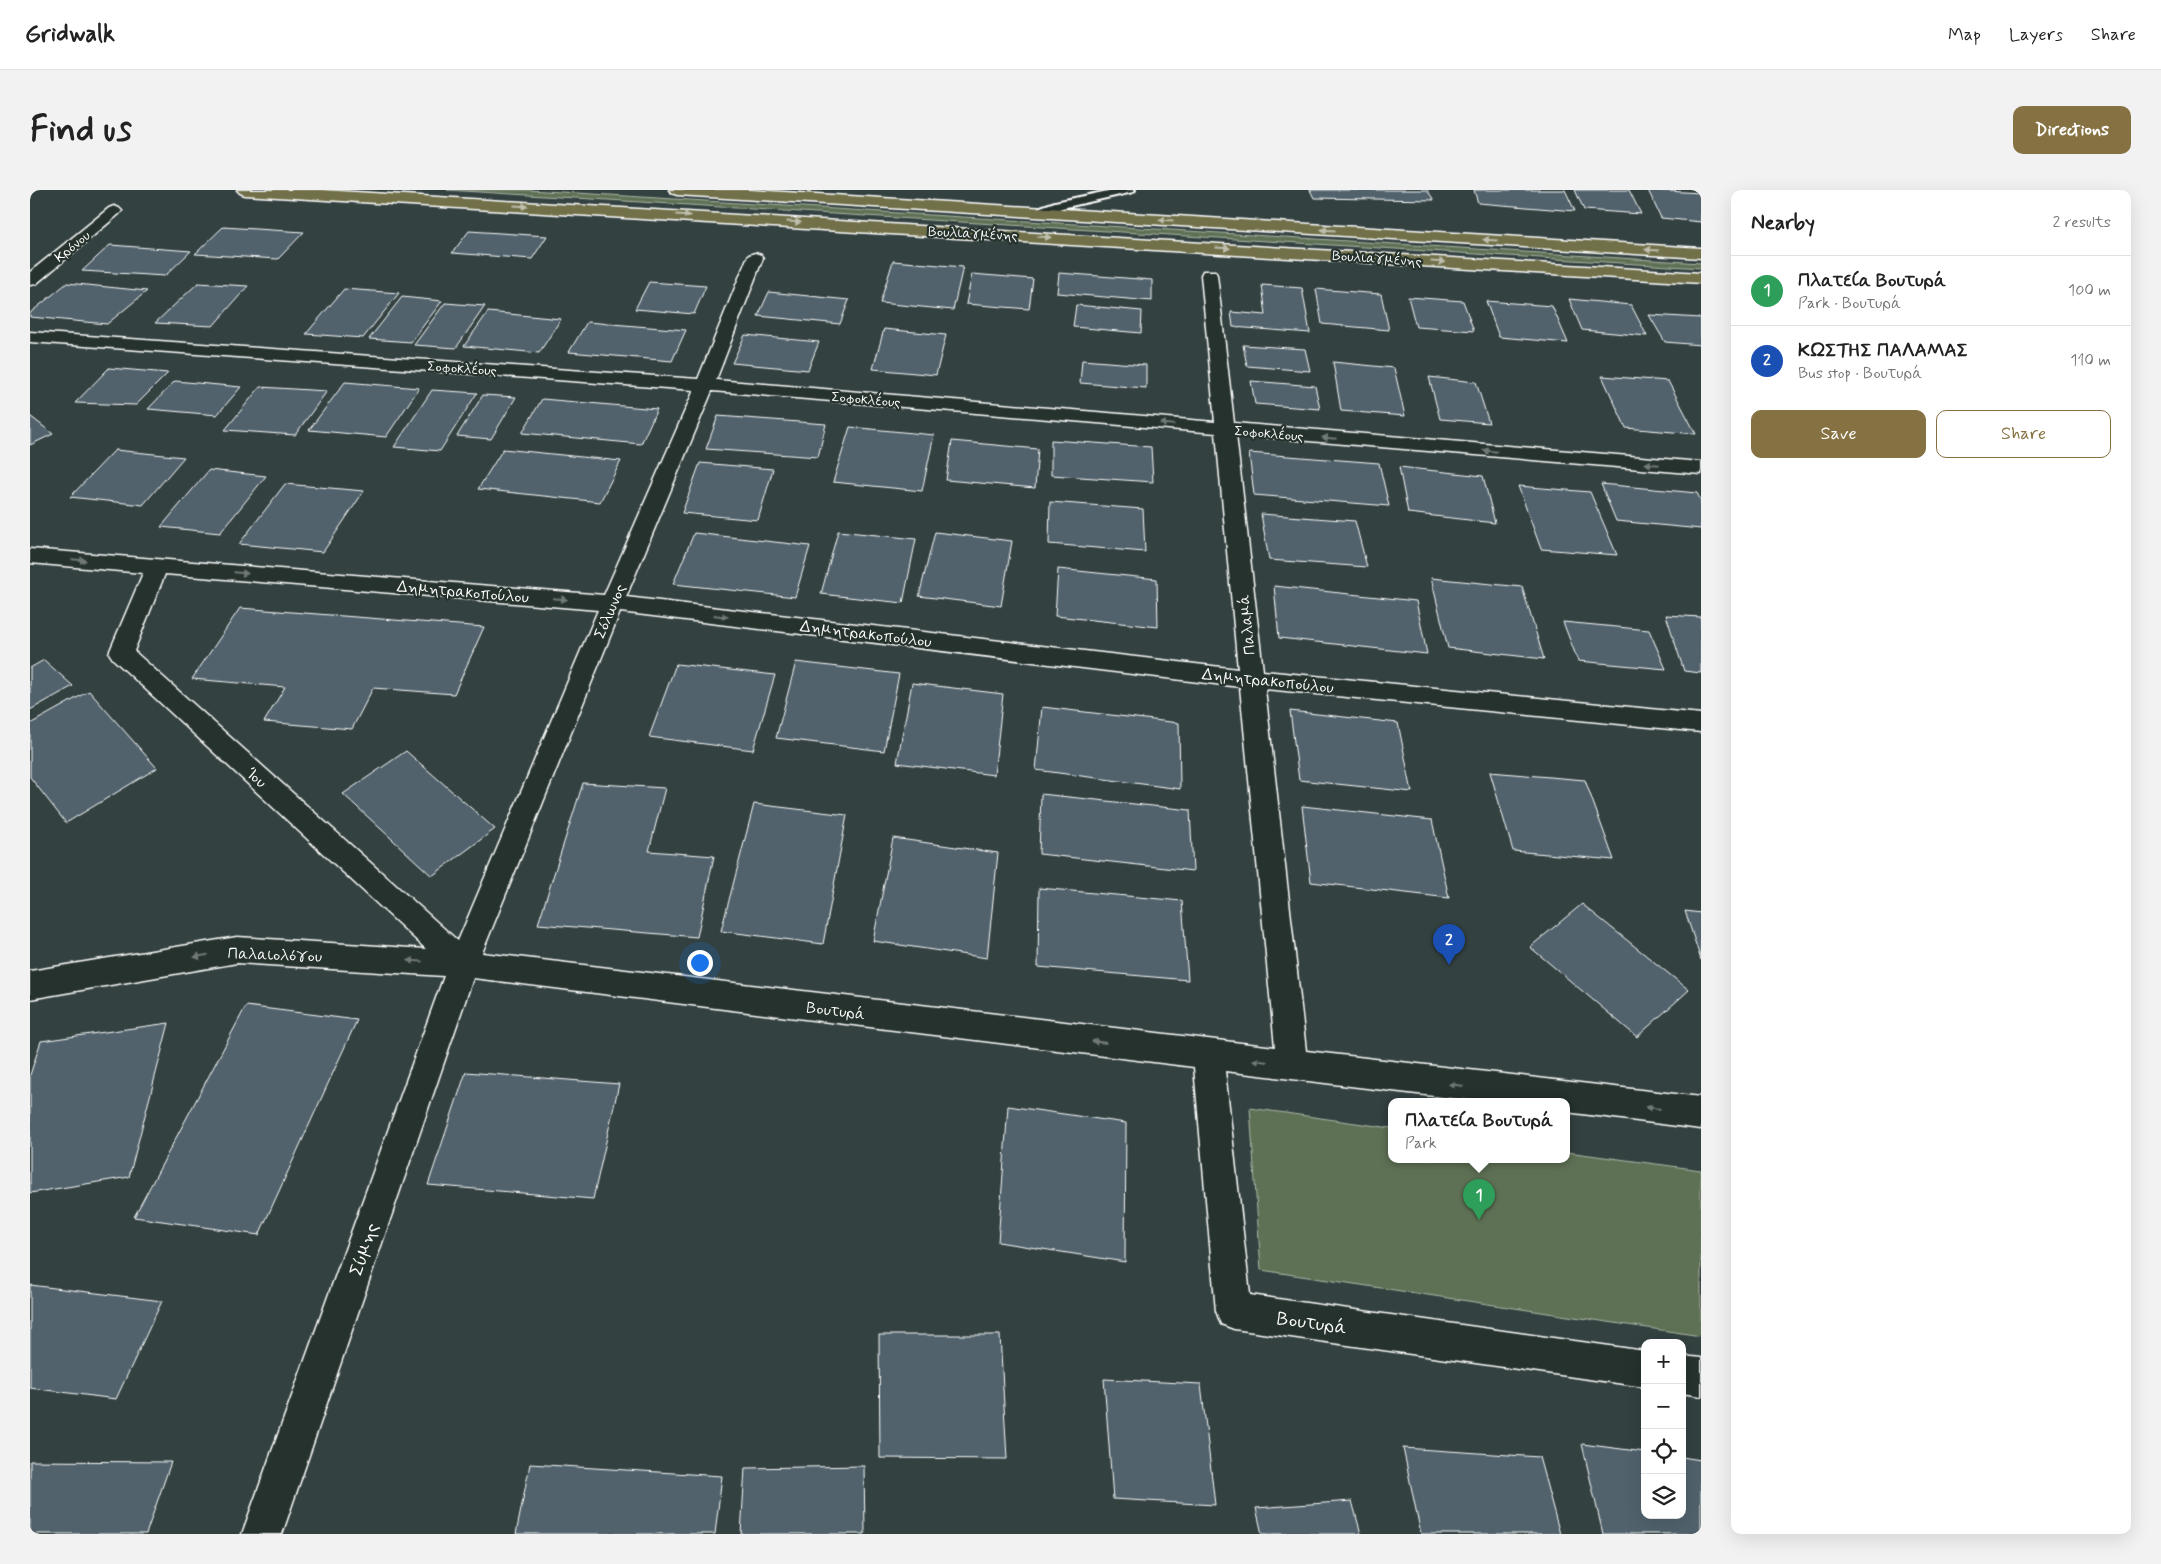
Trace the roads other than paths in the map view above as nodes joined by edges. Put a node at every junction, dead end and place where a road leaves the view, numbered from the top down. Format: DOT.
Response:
graph roads {
  1 [pos="245,190"];
  2 [pos="677,190"];
  3 [pos="1129,190"];
  4 [pos="114,211"];
  5 [pos="1039,212"];
  6 [pos="1701,253"];
  7 [pos="755,258"];
  8 [pos="1209,275"];
  9 [pos="1701,278"];
  10 [pos="30,280"];
  11 [pos="30,337"];
  12 [pos="705,386"];
  13 [pos="1225,429"];
  14 [pos="1701,468"];
  15 [pos="30,556"];
  16 [pos="157,566"];
  17 [pos="612,603"];
  18 [pos="1251,679"];
  19 [pos="1701,722"];
  20 [pos="463,964"];
  21 [pos="30,985"];
  22 [pos="1208,1055"];
  23 [pos="1292,1065"];
  24 [pos="1567,1098"];
  25 [pos="1570,1098"];
  26 [pos="1701,1114"];
  27 [pos="1641,1368"];
  28 [pos="1686,1375"];
  29 [pos="1701,1377"];
  30 [pos="262,1534"];
  1 -- 9 [label="main road, Βουλιαγμένης, one-way"];
  2 -- 5 [label="main road, Βουλιαγμένης"];
  3 -- 5 [label="lane"];
  4 -- 10 [label="street, Κρόνου"];
  6 -- 5 [label="main road, Βουλιαγμένης, one-way"];
  7 -- 12 [label="street, Σόλωνος"];
  8 -- 13 [label="street, Παλαμά"];
  11 -- 12 [label="street, Σοφοκλέους"];
  13 -- 12 [label="street, Σοφοκλέους, one-way"];
  12 -- 17 [label="street, Σόλωνος"];
  14 -- 13 [label="street, Σοφοκλέους, one-way"];
  13 -- 18 [label="street, Παλαμά"];
  15 -- 16 [label="street, Δημητρακοπούλου, one-way"];
  16 -- 17 [label="street, Δημητρακοπούλου, one-way"];
  16 -- 20 [label="street, Ίου"];
  17 -- 18 [label="street, Δημητρακοπούλου, one-way"];
  17 -- 20 [label="street, Σόλωνος"];
  18 -- 19 [label="street, Δημητρακοπούλου"];
  18 -- 23 [label="street, Παλαμά"];
  20 -- 21 [label="street, Παλαιολόγου, one-way"];
  22 -- 20 [label="street, Βουτυρά, one-way"];
  20 -- 30 [label="street, Σύμης"];
  23 -- 22 [label="street, Βουτυρά, one-way"];
  22 -- 27 [label="street, Βουτυρά"];
  24 -- 23 [label="street, Βουτυρά, one-way"];
  26 -- 25 [label="street, Βουτυρά, one-way"];
  28 -- 29 [label="street"];
}
